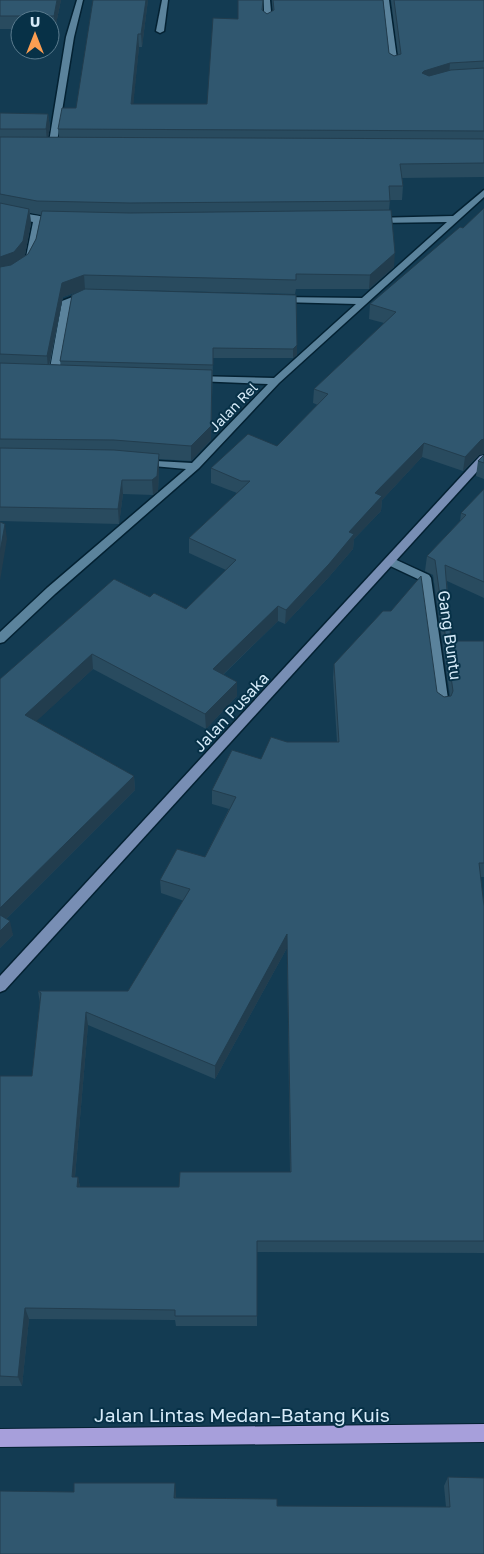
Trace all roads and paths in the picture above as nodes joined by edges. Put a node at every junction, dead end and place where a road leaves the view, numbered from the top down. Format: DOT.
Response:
graph roads {
  1 [pos="80,0"];
  2 [pos="165,0"];
  3 [pos="267,0"];
  4 [pos="386,0"];
  5 [pos="268,23"];
  6 [pos="160,32"];
  7 [pos="394,66"];
  8 [pos="62,148"];
  9 [pos="484,193"];
  10 [pos="0,212"];
  11 [pos="456,219"];
  12 [pos="38,220"];
  13 [pos="367,220"];
  14 [pos="62,221"];
  15 [pos="22,272"];
  16 [pos="94,295"];
  17 [pos="273,299"];
  18 [pos="362,301"];
  19 [pos="54,374"];
  20 [pos="189,378"];
  21 [pos="276,381"];
  22 [pos="484,458"];
  23 [pos="133,461"];
  24 [pos="195,466"];
  25 [pos="390,561"];
  26 [pos="0,639"];
  27 [pos="443,706"];
  28 [pos="0,986"];
  29 [pos="484,1434"];
  30 [pos="0,1438"];
  1 -- 8 [label="street"];
  2 -- 6 [label="street"];
  3 -- 5 [label="street"];
  4 -- 7 [label="street"];
  9 -- 11 [label="street, Jalan Rel"];
  10 -- 12 [label="street"];
  11 -- 13 [label="street"];
  11 -- 18 [label="street, Jalan Rel"];
  12 -- 14 [label="street"];
  12 -- 15 [label="street"];
  16 -- 19 [label="street"];
  17 -- 18 [label="street"];
  18 -- 21 [label="street, Jalan Rel"];
  20 -- 21 [label="street"];
  21 -- 24 [label="street, Jalan Rel"];
  22 -- 25 [label="main road, Jalan Pusaka"];
  23 -- 24 [label="street"];
  24 -- 26 [label="street, Jalan Rel"];
  25 -- 27 [label="street, Gang Buntu"];
  25 -- 28 [label="main road, Jalan Pusaka"];
  29 -- 30 [label="highway, Jalan Lintas Medan–Batang Kuis"];
}
